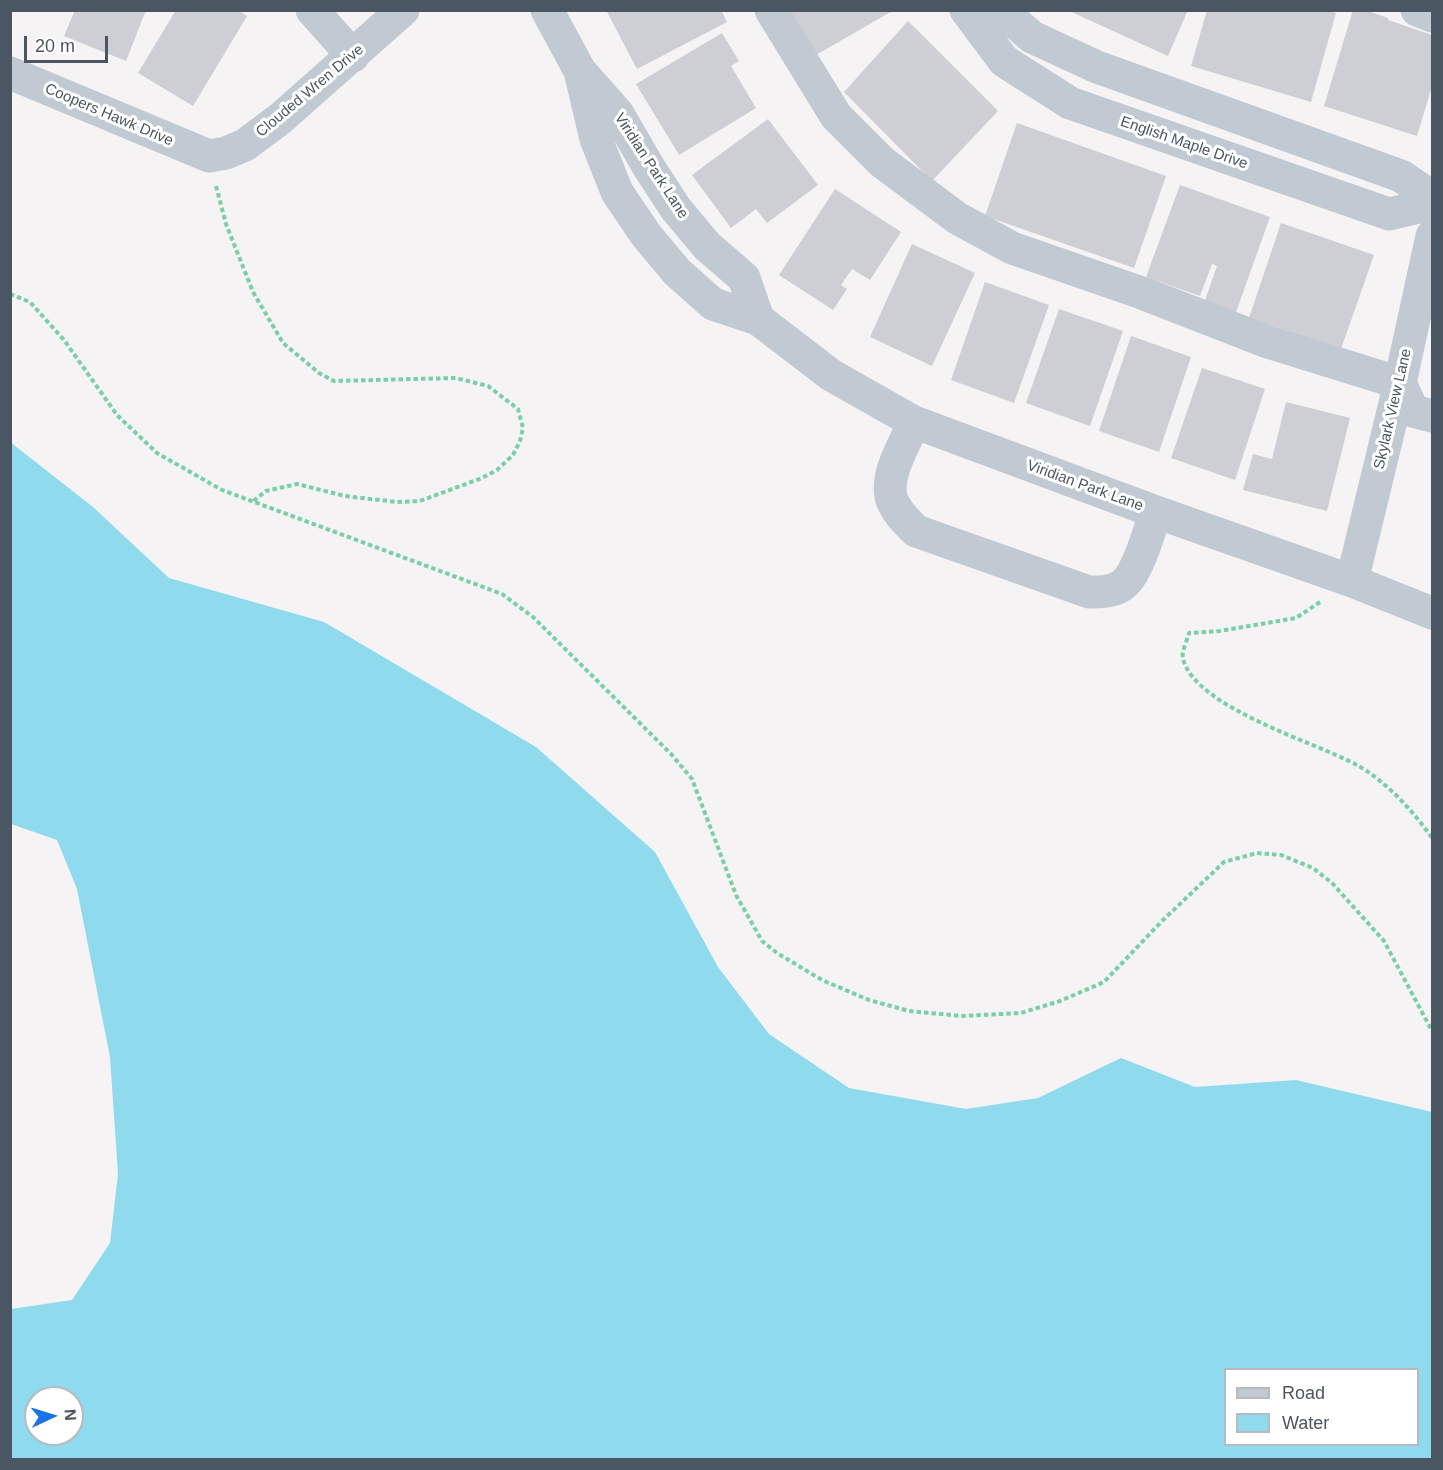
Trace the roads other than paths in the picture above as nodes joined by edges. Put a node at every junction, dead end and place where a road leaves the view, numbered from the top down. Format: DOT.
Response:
graph roads {
  1 [pos="312,10"];
  2 [pos="403,10"];
  3 [pos="547,10"];
  4 [pos="771,10"];
  5 [pos="966,10"];
  6 [pos="1000,10"];
  7 [pos="1417,10"];
  8 [pos="1432,16"];
  9 [pos="353,56"];
  10 [pos="10,73"];
  11 [pos="209,156"];
  12 [pos="1432,197"];
  13 [pos="1432,204"];
  14 [pos="1432,236"];
  15 [pos="1400,384"];
  16 [pos="1432,416"];
  17 [pos="914,422"];
  18 [pos="1156,512"];
  19 [pos="1343,578"];
  20 [pos="1432,613"];
  1 -- 9 [label="street"];
  2 -- 9 [label="street, Clouded Wren Drive"];
  3 -- 17 [label="street, Viridian Park Lane"];
  4 -- 15 [label="street"];
  5 -- 13 [label="street, English Maple Drive"];
  6 -- 12 [label="street"];
  7 -- 8 [label="street"];
  9 -- 11 [label="street, Clouded Wren Drive"];
  10 -- 11 [label="street, Coopers Hawk Drive"];
  14 -- 15 [label="street, Skylark View Lane"];
  15 -- 16 [label="street"];
  15 -- 19 [label="street, Skylark View Lane"];
  17 -- 18 [label="street, Viridian Park Lane"];
  17 -- 18 [label="street"];
  18 -- 19 [label="street, Viridian Park Lane"];
  19 -- 20 [label="street, Viridian Park Lane"];
}
